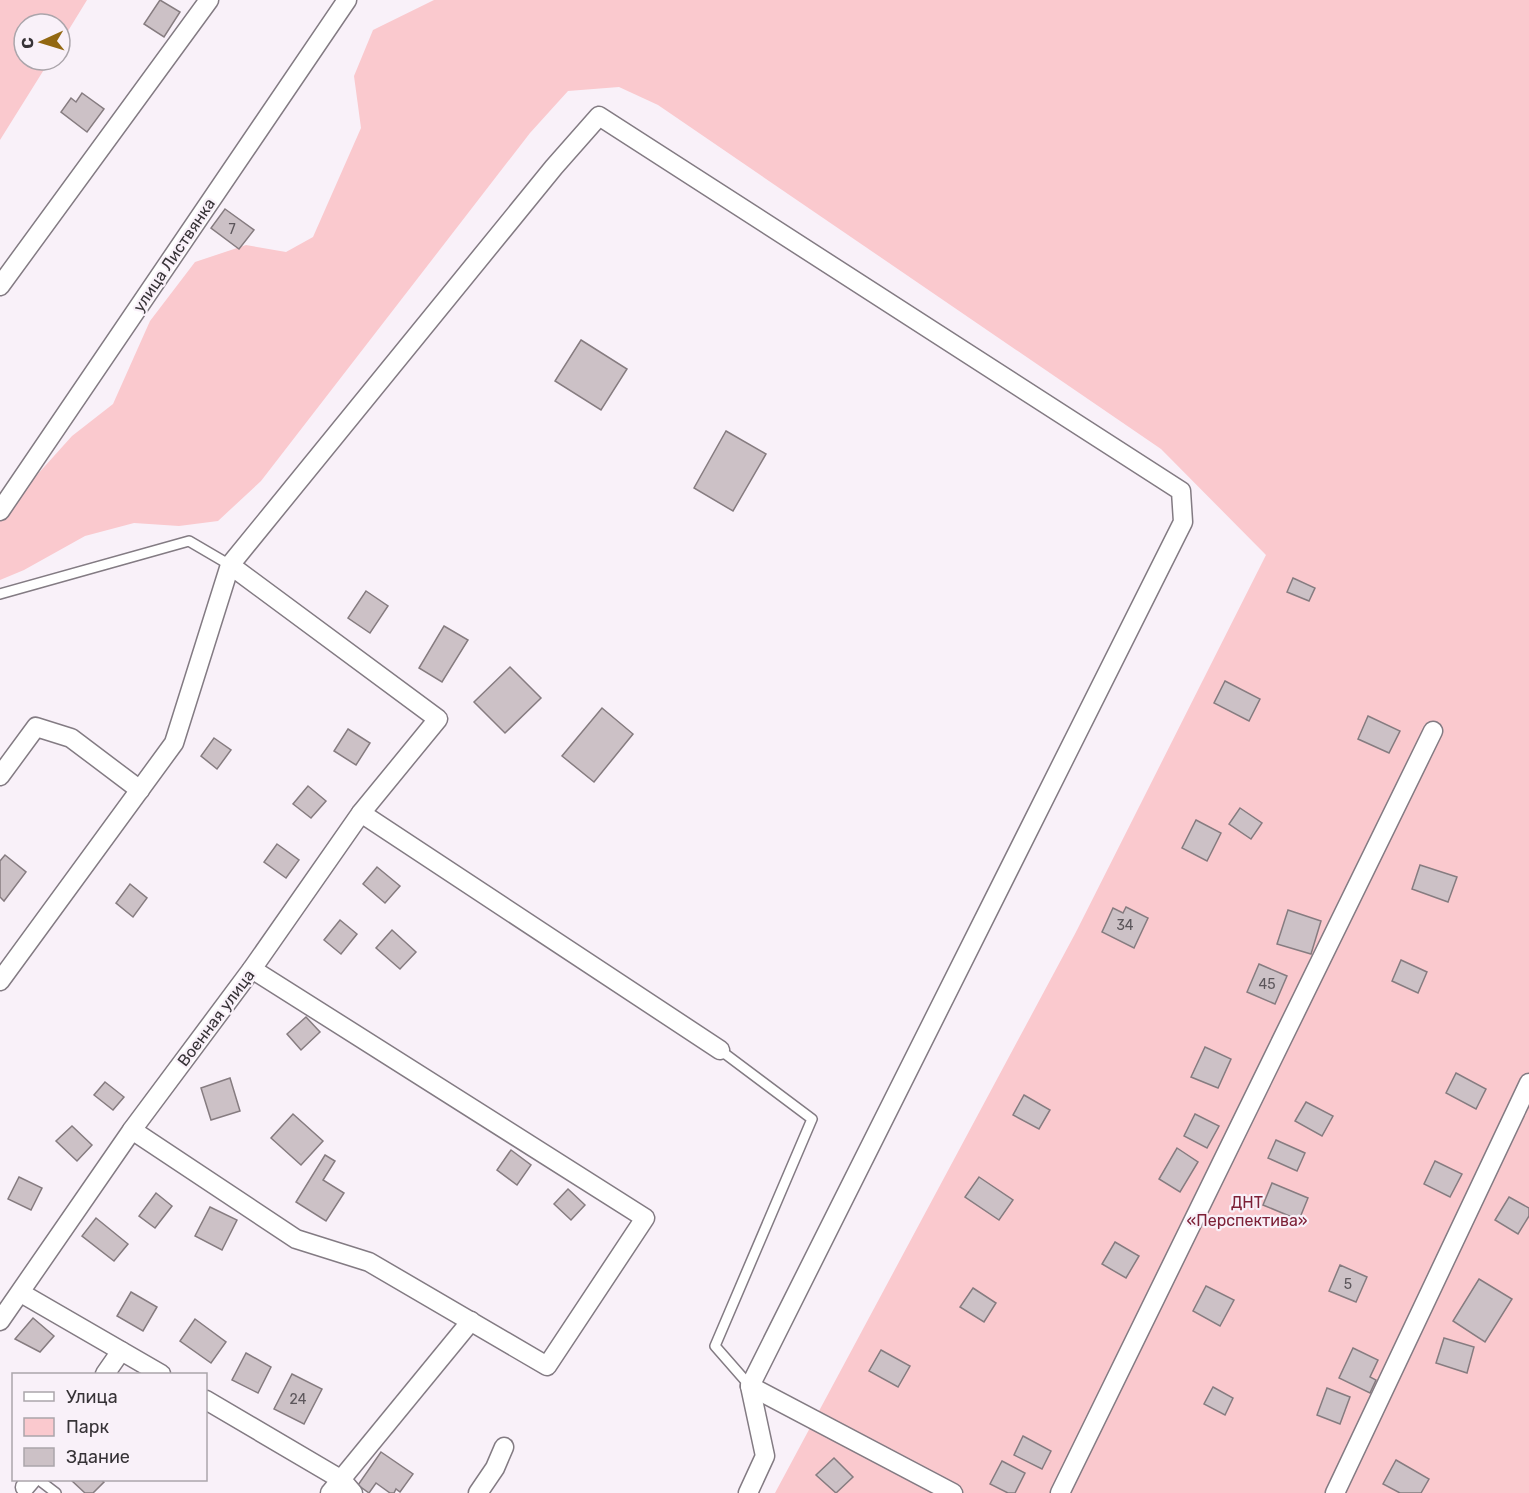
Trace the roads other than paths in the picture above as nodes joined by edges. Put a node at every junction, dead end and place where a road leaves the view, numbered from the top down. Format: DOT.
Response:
graph roads {
  1 [pos="209,0"];
  2 [pos="347,0"];
  3 [pos="0,286"];
  4 [pos="0,511"];
  5 [pos="230,565"];
  6 [pos="0,594"];
  7 [pos="1433,731"];
  8 [pos="0,776"];
  9 [pos="140,790"];
  10 [pos="361,813"];
  11 [pos="252,969"];
  12 [pos="0,981"];
  13 [pos="720,1050"];
  14 [pos="1529,1083"];
  15 [pos="132,1130"];
  16 [pos="21,1293"];
  17 [pos="0,1321"];
  18 [pos="471,1321"];
  19 [pos="121,1351"];
  20 [pos="106,1373"];
  21 [pos="159,1373"];
  22 [pos="750,1386"];
  23 [pos="207,1401"];
  24 [pos="504,1447"];
  25 [pos="31,1482"];
  26 [pos="342,1488"];
  27 [pos="56,1493"];
  28 [pos="478,1493"];
  29 [pos="748,1493"];
  30 [pos="953,1493"];
  31 [pos="1060,1493"];
  32 [pos="1335,1493"];
  1 -- 3 [label="street"];
  2 -- 4 [label="street, улица Листвянка"];
  5 -- 6 [label="lane"];
  5 -- 9 [label="street"];
  5 -- 10 [label="street, Военная улица"];
  5 -- 22 [label="street"];
  7 -- 31 [label="street"];
  8 -- 9 [label="street"];
  9 -- 12 [label="street"];
  10 -- 11 [label="street, Военная улица"];
  10 -- 13 [label="street"];
  11 -- 15 [label="street, Военная улица"];
  11 -- 18 [label="street"];
  13 -- 22 [label="lane"];
  14 -- 32 [label="street"];
  15 -- 16 [label="street, Военная улица"];
  15 -- 18 [label="street"];
  16 -- 17 [label="street, Военная улица"];
  16 -- 19 [label="street"];
  18 -- 26 [label="street"];
  19 -- 20 [label="street"];
  19 -- 21 [label="street"];
  22 -- 29 [label="street"];
  22 -- 30 [label="street"];
  23 -- 26 [label="street"];
  24 -- 28 [label="street"];
  25 -- 27 [label="lane"];
}
